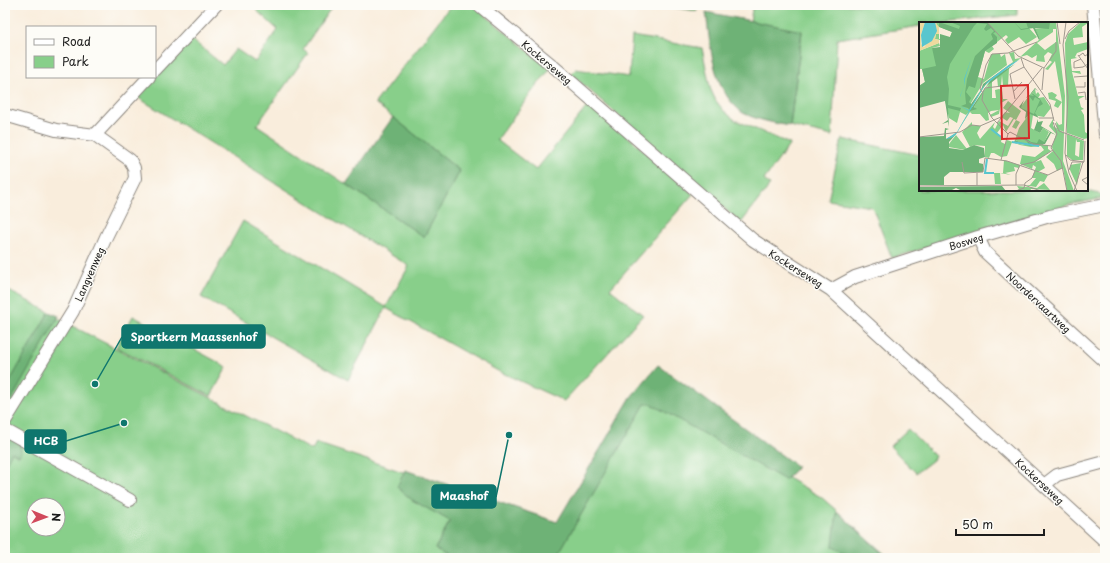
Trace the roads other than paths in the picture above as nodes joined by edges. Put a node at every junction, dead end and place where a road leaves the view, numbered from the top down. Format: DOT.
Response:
graph roads {
  1 [pos="216,5"];
  2 [pos="479,5"];
  3 [pos="1093,5"];
  4 [pos="156,69"];
  5 [pos="147,78"];
  6 [pos="5,114"];
  7 [pos="95,134"];
  8 [pos="1105,134"];
  9 [pos="1105,205"];
  10 [pos="978,237"];
  11 [pos="831,290"];
  12 [pos="1105,362"];
  13 [pos="5,421"];
  14 [pos="5,430"];
  15 [pos="1105,462"];
  16 [pos="1044,485"];
  17 [pos="130,500"];
  18 [pos="1105,541"];
  1 -- 4 [label="street"];
  2 -- 11 [label="street, Kockerseweg"];
  3 -- 8 [label="street"];
  5 -- 7 [label="street"];
  6 -- 7 [label="street"];
  7 -- 13 [label="street, Langvenweg"];
  9 -- 10 [label="street, Bosweg"];
  10 -- 11 [label="street, Bosweg"];
  10 -- 12 [label="street, Noordervaartweg"];
  11 -- 16 [label="street, Kockerseweg"];
  14 -- 17 [label="street"];
  15 -- 16 [label="street"];
  16 -- 18 [label="street, Kockerseweg"];
}
